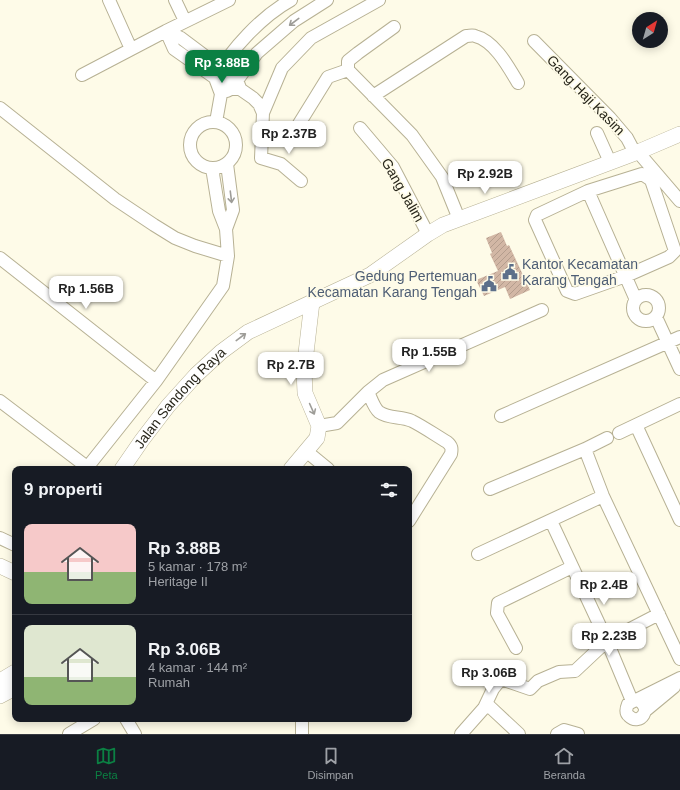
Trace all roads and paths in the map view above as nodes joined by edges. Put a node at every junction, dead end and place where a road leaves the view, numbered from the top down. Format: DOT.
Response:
graph roads {
  1 [pos="109,0"];
  2 [pos="175,0"];
  3 [pos="229,0"];
  4 [pos="291,0"];
  5 [pos="327,0"];
  6 [pos="379,0"];
  7 [pos="185,21"];
  8 [pos="394,27"];
  9 [pos="166,31"];
  10 [pos="534,41"];
  11 [pos="132,49"];
  12 [pos="348,70"];
  13 [pos="218,73"];
  14 [pos="82,75"];
  15 [pos="518,83"];
  16 [pos="232,88"];
  17 [pos="373,96"];
  18 [pos="0,108"];
  19 [pos="263,113"];
  20 [pos="216,122"];
  21 [pos="360,128"];
  22 [pos="294,132"];
  23 [pos="597,133"];
  24 [pos="680,134"];
  25 [pos="637,152"];
  26 [pos="610,162"];
  27 [pos="227,164"];
  28 [pos="212,168"];
  29 [pos="301,181"];
  30 [pos="588,191"];
  31 [pos="680,200"];
  32 [pos="459,219"];
  33 [pos="226,229"];
  34 [pos="428,234"];
  35 [pos="228,256"];
  36 [pos="0,258"];
  37 [pos="626,276"];
  38 [pos="636,300"];
  39 [pos="312,302"];
  40 [pos="542,310"];
  41 [pos="656,317"];
  42 [pos="680,337"];
  43 [pos="668,342"];
  44 [pos="680,369"];
  45 [pos="156,381"];
  46 [pos="368,392"];
  47 [pos="0,401"];
  48 [pos="680,404"];
  49 [pos="501,416"];
  50 [pos="636,425"];
  51 [pos="319,426"];
  52 [pos="619,433"];
  53 [pos="607,438"];
  54 [pos="585,449"];
  55 [pos="306,451"];
  56 [pos="83,466"];
  57 [pos="88,466"];
  58 [pos="124,466"];
  59 [pos="294,466"];
  60 [pos="324,466"];
  61 [pos="490,490"];
  62 [pos="604,496"];
  63 [pos="412,516"];
  64 [pos="680,520"];
  65 [pos="551,521"];
  66 [pos="0,538"];
  67 [pos="12,543"];
  68 [pos="478,554"];
  69 [pos="0,566"];
  70 [pos="572,567"];
  71 [pos="12,572"];
  72 [pos="659,614"];
  73 [pos="608,641"];
  74 [pos="516,648"];
  75 [pos="680,659"];
  76 [pos="12,674"];
  77 [pos="678,679"];
  78 [pos="0,681"];
  79 [pos="12,690"];
  80 [pos="0,696"];
  81 [pos="634,701"];
  82 [pos="484,708"];
  83 [pos="645,711"];
  84 [pos="89,722"];
  85 [pos="128,722"];
  86 [pos="302,722"];
  87 [pos="69,734"];
  88 [pos="135,734"];
  89 [pos="302,734"];
  90 [pos="461,734"];
  91 [pos="519,734"];
  92 [pos="557,734"];
  93 [pos="578,734"];
  1 -- 11 [label="street"];
  2 -- 7 [label="street"];
  3 -- 7 [label="street"];
  4 -- 13 [label="street"];
  5 -- 16 [label="street, one-way"];
  6 -- 19 [label="street"];
  7 -- 9 [label="street"];
  8 -- 12 [label="street"];
  9 -- 11 [label="street"];
  9 -- 13 [label="street"];
  10 -- 25 [label="street, Gang Haji Kasim"];
  11 -- 14 [label="street"];
  12 -- 17 [label="street"];
  12 -- 22 [label="street"];
  13 -- 16 [label="street"];
  13 -- 16 [label="street"];
  15 -- 17 [label="street"];
  16 -- 19 [label="street"];
  16 -- 20 [label="street"];
  17 -- 32 [label="street"];
  18 -- 35 [label="street"];
  19 -- 29 [label="street"];
  20 -- 27 [label="street"];
  20 -- 28 [label="street"];
  21 -- 34 [label="street, Gang Jalim"];
  23 -- 26 [label="street"];
  24 -- 25 [label="street, Jalan Sandong Raya"];
  25 -- 26 [label="street, Jalan Sandong Raya"];
  25 -- 31 [label="street, Gang Haji Kasim"];
  26 -- 32 [label="street, Jalan Sandong Raya"];
  27 -- 28 [label="street"];
  27 -- 33 [label="street, one-way"];
  28 -- 33 [label="street"];
  30 -- 37 [label="street"];
  30 -- 37 [label="street"];
  30 -- 37 [label="street"];
  32 -- 34 [label="street, Jalan Sandong Raya"];
  33 -- 35 [label="street"];
  34 -- 39 [label="street, Jalan Sandong Raya"];
  35 -- 45 [label="street"];
  36 -- 45 [label="street"];
  37 -- 38 [label="street"];
  38 -- 41 [label="street"];
  38 -- 41 [label="street"];
  39 -- 51 [label="street, one-way"];
  58 -- 39 [label="street, Jalan Sandong Raya, one-way"];
  40 -- 46 [label="street"];
  41 -- 43 [label="street"];
  42 -- 43 [label="street"];
  43 -- 44 [label="street"];
  43 -- 49 [label="street"];
  45 -- 57 [label="street"];
  46 -- 51 [label="street"];
  46 -- 63 [label="street"];
  47 -- 56 [label="street"];
  48 -- 50 [label="street"];
  50 -- 52 [label="street"];
  50 -- 64 [label="street"];
  51 -- 55 [label="street"];
  53 -- 54 [label="street"];
  54 -- 61 [label="street"];
  54 -- 62 [label="street"];
  55 -- 59 [label="street"];
  55 -- 60 [label="street"];
  62 -- 65 [label="street"];
  62 -- 72 [label="street"];
  65 -- 68 [label="street"];
  65 -- 70 [label="street"];
  66 -- 67 [label="street"];
  69 -- 71 [label="street"];
  70 -- 73 [label="street"];
  70 -- 74 [label="street"];
  72 -- 73 [label="street"];
  72 -- 75 [label="street"];
  73 -- 81 [label="street"];
  73 -- 82 [label="street"];
  76 -- 78 [label="street"];
  77 -- 81 [label="street"];
  77 -- 83 [label="street"];
  79 -- 80 [label="street"];
  81 -- 83 [label="street"];
  81 -- 83 [label="street"];
  82 -- 90 [label="street"];
  82 -- 91 [label="street"];
  84 -- 87 [label="street"];
  85 -- 88 [label="street"];
  86 -- 89 [label="street"];
  92 -- 93 [label="street"];
}
